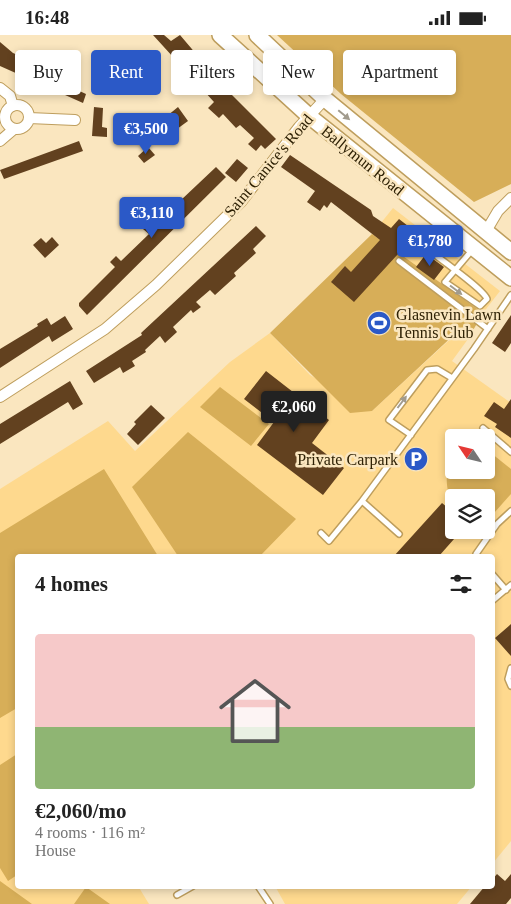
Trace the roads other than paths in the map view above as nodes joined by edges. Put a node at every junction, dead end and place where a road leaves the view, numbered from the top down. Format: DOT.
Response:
graph roads {
  1 [pos="220,35"];
  2 [pos="257,35"];
  3 [pos="0,88"];
  4 [pos="325,99"];
  5 [pos="13,106"];
  6 [pos="309,116"];
  7 [pos="29,117"];
  8 [pos="75,120"];
  9 [pos="14,129"];
  10 [pos="0,141"];
  11 [pos="511,198"];
  12 [pos="440,222"];
  13 [pos="485,233"];
  14 [pos="473,248"];
  15 [pos="511,252"];
  16 [pos="399,261"];
  17 [pos="454,270"];
  18 [pos="511,278"];
  19 [pos="511,295"];
  20 [pos="488,329"];
  21 [pos="452,378"];
  22 [pos="0,397"];
  23 [pos="483,428"];
  24 [pos="411,435"];
  25 [pos="511,452"];
  26 [pos="362,501"];
  27 [pos="511,511"];
  28 [pos="321,533"];
  29 [pos="399,534"];
  30 [pos="476,554"];
  31 [pos="495,577"];
  32 [pos="511,585"];
  33 [pos="506,590"];
  34 [pos="495,599"];
  35 [pos="511,668"];
  36 [pos="511,686"];
  37 [pos="188,889"];
  38 [pos="260,889"];
  39 [pos="177,895"];
  40 [pos="270,904"];
  1 -- 6 [label="main road, Ballymun Road"];
  2 -- 4 [label="main road, Ballymun Road"];
  3 -- 5 [label="street"];
  4 -- 6 [label="street, Saint Canice's Road"];
  4 -- 13 [label="main road, Ballymun Road, one-way"];
  5 -- 7 [label="street"];
  5 -- 9 [label="street"];
  6 -- 12 [label="main road, Ballymun Road"];
  6 -- 22 [label="street, Saint Canice's Road"];
  7 -- 8 [label="street"];
  7 -- 9 [label="street"];
  9 -- 10 [label="street"];
  11 -- 13 [label="street"];
  12 -- 14 [label="main road, Ballymun Road"];
  12 -- 17 [label="lane"];
  13 -- 14 [label="main road"];
  13 -- 15 [label="main road, Ballymun Road"];
  14 -- 17 [label="lane"];
  14 -- 18 [label="main road, Ballymun Road"];
  16 -- 20 [label="lane"];
  17 -- 17 [label="lane, one-way"];
  19 -- 20 [label="lane"];
  20 -- 21 [label="lane"];
  21 -- 24 [label="lane"];
  24 -- 21 [label="lane, one-way"];
  23 -- 25 [label="lane"];
  24 -- 26 [label="lane"];
  26 -- 28 [label="lane"];
  26 -- 29 [label="lane"];
  27 -- 30 [label="lane"];
  31 -- 33 [label="lane"];
  32 -- 33 [label="lane"];
  33 -- 34 [label="lane"];
  35 -- 36 [label="lane"];
  37 -- 39 [label="lane"];
  38 -- 40 [label="lane"];
}
